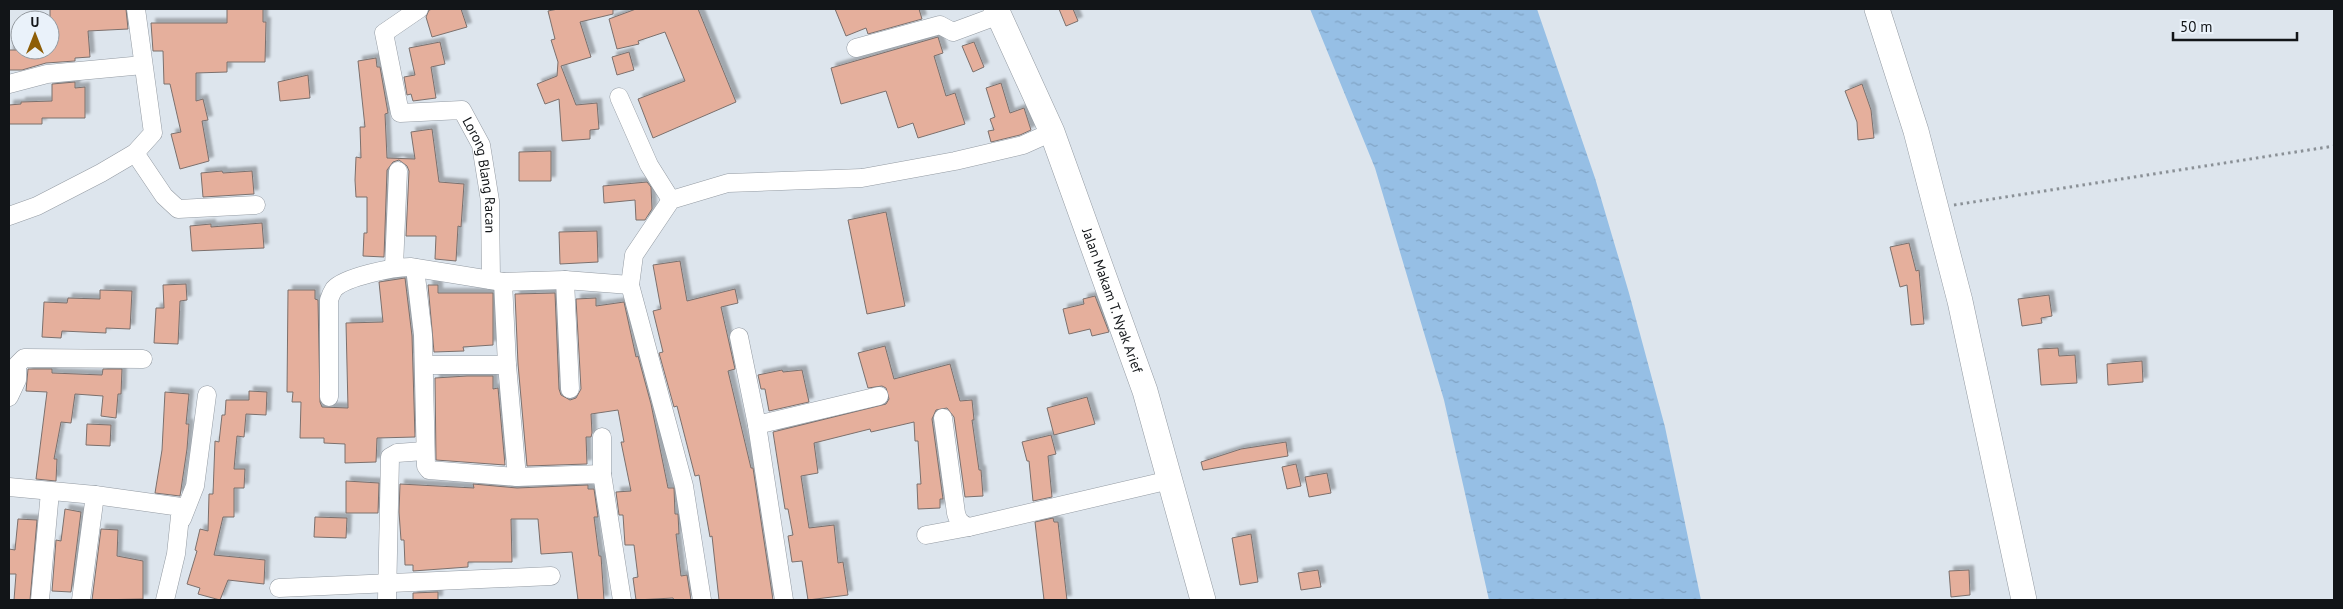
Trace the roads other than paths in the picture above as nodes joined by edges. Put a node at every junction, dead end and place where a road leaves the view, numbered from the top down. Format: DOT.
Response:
graph roads {
  1 [pos="136,9"];
  2 [pos="419,9"];
  3 [pos="1877,9"];
  4 [pos="997,12"];
  5 [pos="937,17"];
  6 [pos="856,48"];
  7 [pos="143,65"];
  8 [pos="9,84"];
  9 [pos="619,97"];
  10 [pos="1052,132"];
  11 [pos="135,153"];
  12 [pos="398,171"];
  13 [pos="671,200"];
  14 [pos="256,205"];
  15 [pos="9,216"];
  16 [pos="394,267"];
  17 [pos="415,268"];
  18 [pos="565,280"];
  19 [pos="497,281"];
  20 [pos="630,285"];
  21 [pos="739,337"];
  22 [pos="143,359"];
  23 [pos="424,365"];
  24 [pos="507,365"];
  25 [pos="570,389"];
  26 [pos="207,395"];
  27 [pos="879,396"];
  28 [pos="9,397"];
  29 [pos="329,397"];
  30 [pos="943,418"];
  31 [pos="757,425"];
  32 [pos="602,437"];
  33 [pos="424,451"];
  34 [pos="602,474"];
  35 [pos="517,477"];
  36 [pos="1170,480"];
  37 [pos="9,487"];
  38 [pos="50,492"];
  39 [pos="95,495"];
  40 [pos="180,522"];
  41 [pos="969,527"];
  42 [pos="926,535"];
  43 [pos="551,576"];
  44 [pos="386,583"];
  45 [pos="279,588"];
  46 [pos="40,600"];
  47 [pos="81,600"];
  48 [pos="165,600"];
  49 [pos="387,600"];
  50 [pos="622,600"];
  51 [pos="702,600"];
  52 [pos="784,600"];
  53 [pos="1203,600"];
  54 [pos="2024,600"];
  1 -- 7 [label="street"];
  2 -- 19 [label="street, Lorong Blang Racan"];
  3 -- 54 [label="street"];
  4 -- 5 [label="street"];
  4 -- 10 [label="street, Jalan Makam T. Nyak Arief"];
  5 -- 6 [label="street"];
  7 -- 8 [label="street"];
  7 -- 11 [label="street"];
  9 -- 13 [label="street"];
  10 -- 13 [label="street"];
  10 -- 36 [label="street, Jalan Makam T. Nyak Arief"];
  11 -- 14 [label="street"];
  11 -- 15 [label="street"];
  12 -- 16 [label="street"];
  13 -- 20 [label="street"];
  16 -- 17 [label="street"];
  16 -- 29 [label="street"];
  17 -- 19 [label="street"];
  17 -- 23 [label="street"];
  18 -- 19 [label="street"];
  18 -- 20 [label="street"];
  18 -- 25 [label="street"];
  19 -- 24 [label="street"];
  20 -- 51 [label="street"];
  21 -- 31 [label="street"];
  22 -- 28 [label="street"];
  23 -- 24 [label="street"];
  23 -- 33 [label="street"];
  24 -- 35 [label="street"];
  26 -- 40 [label="street"];
  27 -- 31 [label="street"];
  30 -- 41 [label="street"];
  31 -- 52 [label="street"];
  32 -- 34 [label="street"];
  33 -- 35 [label="street"];
  33 -- 44 [label="street"];
  34 -- 35 [label="street"];
  34 -- 50 [label="street"];
  36 -- 41 [label="street"];
  36 -- 53 [label="street, Jalan Makam T. Nyak Arief"];
  37 -- 38 [label="street"];
  38 -- 39 [label="street"];
  38 -- 46 [label="street"];
  39 -- 40 [label="street"];
  39 -- 47 [label="street"];
  40 -- 48 [label="street"];
  41 -- 42 [label="street"];
  43 -- 44 [label="street"];
  44 -- 45 [label="street"];
  44 -- 49 [label="street"];
}
